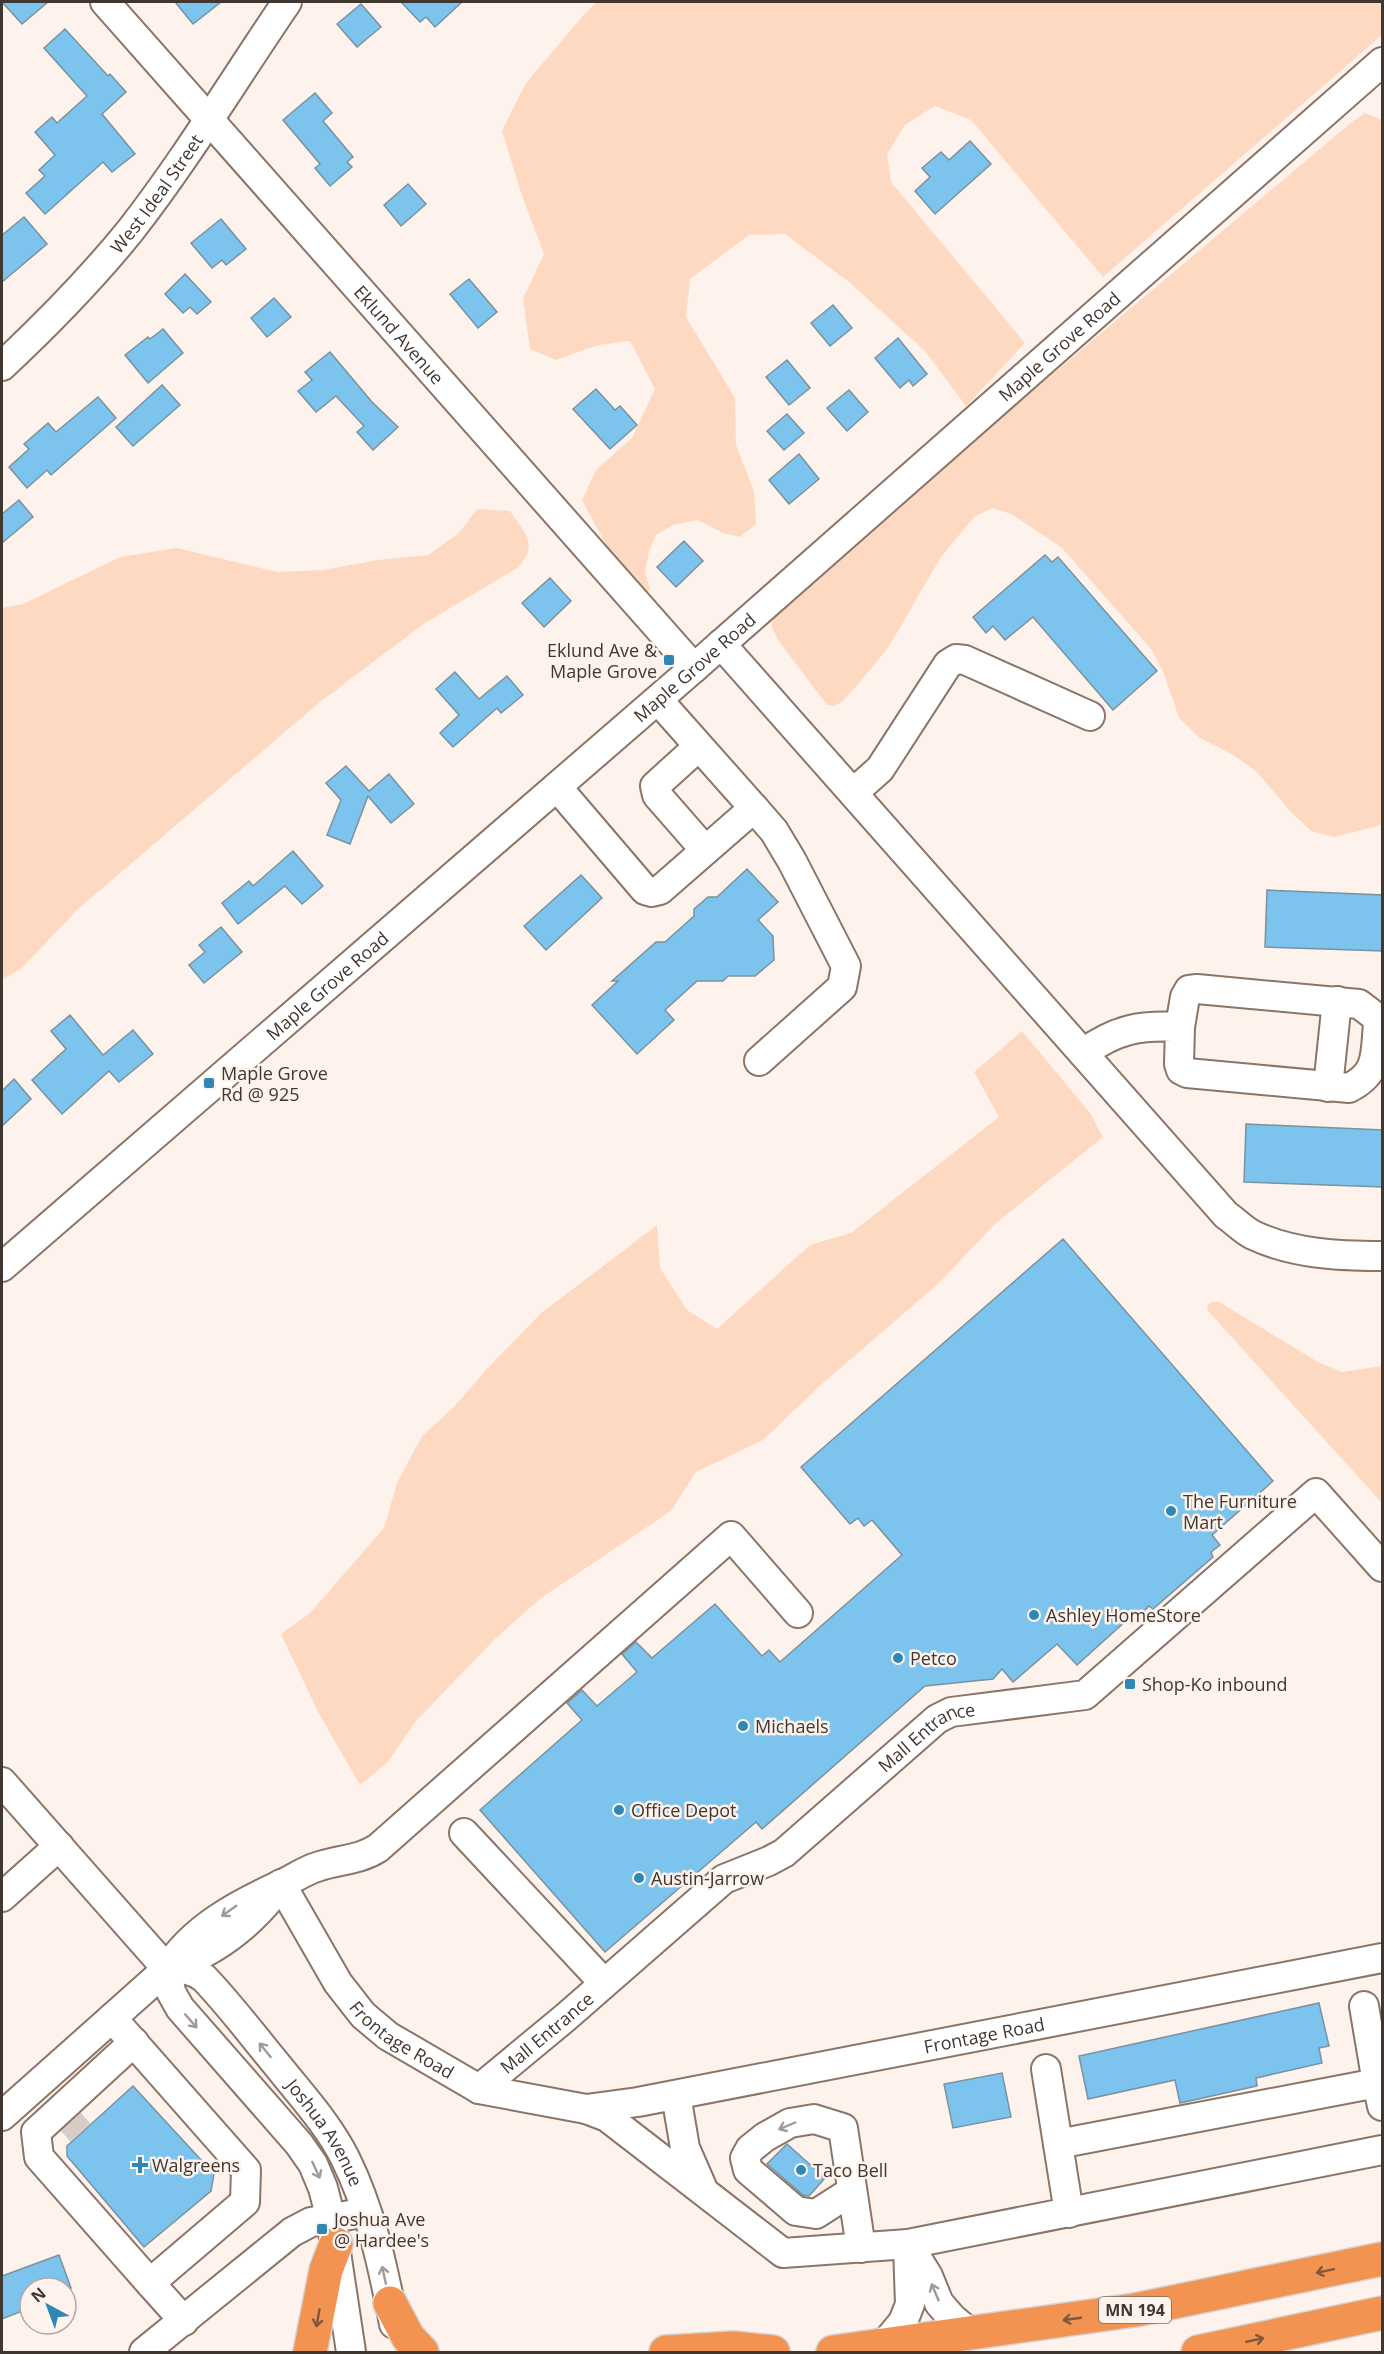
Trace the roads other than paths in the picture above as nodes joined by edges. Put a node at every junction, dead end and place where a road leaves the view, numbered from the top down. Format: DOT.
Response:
graph roads {
  1 [pos="105,2"];
  2 [pos="287,2"];
  3 [pos="1383,62"];
  4 [pos="208,120"];
  5 [pos="2,366"];
  6 [pos="722,644"];
  7 [pos="694,668"];
  8 [pos="658,700"];
  9 [pos="1090,716"];
  10 [pos="698,747"];
  11 [pos="557,787"];
  12 [pos="853,793"];
  13 [pos="754,808"];
  14 [pos="705,850"];
  15 [pos="1337,1001"];
  16 [pos="1180,1027"];
  17 [pos="1083,1053"];
  18 [pos="759,1061"];
  19 [pos="1328,1087"];
  20 [pos="1383,1256"];
  21 [pos="2,1268"];
  22 [pos="1383,1567"];
  23 [pos="798,1613"];
  24 [pos="2,1782"];
  25 [pos="464,1833"];
  26 [pos="59,1846"];
  27 [pos="281,1884"];
  28 [pos="2,1897"];
  29 [pos="1383,1958"];
  30 [pos="168,1969"];
  31 [pos="604,1983"];
  32 [pos="1364,2006"];
  33 [pos="112,2018"];
  34 [pos="134,2042"];
  35 [pos="1046,2069"];
  36 [pos="479,2089"];
  37 [pos="676,2094"];
  38 [pos="1380,2095"];
  39 [pos="586,2109"];
  40 [pos="2,2116"];
  41 [pos="1058,2144"];
  42 [pos="1383,2150"];
  43 [pos="705,2191"];
  44 [pos="852,2191"];
  45 [pos="367,2212"];
  46 [pos="1069,2214"];
  47 [pos="334,2231"];
  48 [pos="908,2244"];
  49 [pos="861,2248"];
  50 [pos="1383,2259"];
  51 [pos="150,2283"];
  52 [pos="390,2303"];
  53 [pos="1383,2313"];
  54 [pos="184,2321"];
  55 [pos="970,2333"];
  56 [pos="884,2345"];
  57 [pos="144,2352"];
  58 [pos="310,2352"];
  59 [pos="351,2352"];
  60 [pos="400,2352"];
  61 [pos="422,2352"];
  62 [pos="666,2352"];
  63 [pos="772,2352"];
  64 [pos="833,2352"];
  65 [pos="1198,2352"];
  1 -- 4 [label="street, Eklund Avenue"];
  2 -- 4 [label="street, West Ideal Street"];
  3 -- 6 [label="street, Maple Grove Road"];
  4 -- 5 [label="street, West Ideal Street"];
  4 -- 7 [label="street, Eklund Avenue"];
  6 -- 7 [label="street, Maple Grove Road"];
  6 -- 12 [label="street"];
  7 -- 8 [label="street, Maple Grove Road"];
  8 -- 10 [label="street"];
  8 -- 11 [label="street, Maple Grove Road"];
  9 -- 12 [label="street"];
  10 -- 13 [label="street"];
  10 -- 14 [label="street"];
  11 -- 14 [label="street"];
  11 -- 21 [label="street, Maple Grove Road"];
  12 -- 17 [label="street"];
  13 -- 14 [label="street"];
  13 -- 18 [label="street"];
  15 -- 16 [label="street"];
  15 -- 19 [label="street"];
  15 -- 19 [label="street"];
  16 -- 17 [label="street"];
  16 -- 19 [label="street"];
  17 -- 20 [label="street"];
  22 -- 31 [label="street, Mall Entrance"];
  23 -- 27 [label="street"];
  24 -- 26 [label="street, Joshua Avenue"];
  25 -- 31 [label="street"];
  26 -- 28 [label="street"];
  26 -- 30 [label="street, Joshua Avenue"];
  27 -- 30 [label="street"];
  27 -- 36 [label="street, Frontage Road"];
  29 -- 37 [label="street, Frontage Road"];
  30 -- 33 [label="street"];
  45 -- 30 [label="street, Joshua Avenue, one-way"];
  30 -- 47 [label="street, Joshua Avenue, one-way"];
  31 -- 36 [label="street, Mall Entrance"];
  32 -- 38 [label="street"];
  33 -- 34 [label="street"];
  33 -- 40 [label="street"];
  34 -- 51 [label="street"];
  34 -- 51 [label="street"];
  35 -- 41 [label="street"];
  36 -- 39 [label="street, Frontage Road"];
  37 -- 39 [label="street, Frontage Road"];
  37 -- 43 [label="street"];
  38 -- 41 [label="street"];
  39 -- 43 [label="street, Frontage Road"];
  41 -- 46 [label="street"];
  42 -- 46 [label="street, Frontage Road"];
  43 -- 49 [label="street, Frontage Road"];
  44 -- 44 [label="street, one-way"];
  44 -- 49 [label="street"];
  45 -- 47 [label="street"];
  52 -- 45 [label="street, Joshua Avenue, one-way"];
  46 -- 48 [label="street, Frontage Road"];
  47 -- 54 [label="street"];
  47 -- 58 [label="highway, one-way"];
  47 -- 59 [label="street, Joshua Avenue"];
  48 -- 49 [label="street, Frontage Road"];
  55 -- 48 [label="street, one-way"];
  48 -- 56 [label="street"];
  50 -- 55 [label="highway, MN 194, one-way"];
  51 -- 54 [label="street"];
  52 -- 60 [label="street, Joshua Avenue"];
  52 -- 61 [label="highway"];
  65 -- 53 [label="highway, one-way"];
  54 -- 57 [label="street"];
  55 -- 56 [label="highway, MN 194"];
  56 -- 64 [label="highway, MN 194"];
  62 -- 63 [label="highway"];
}
